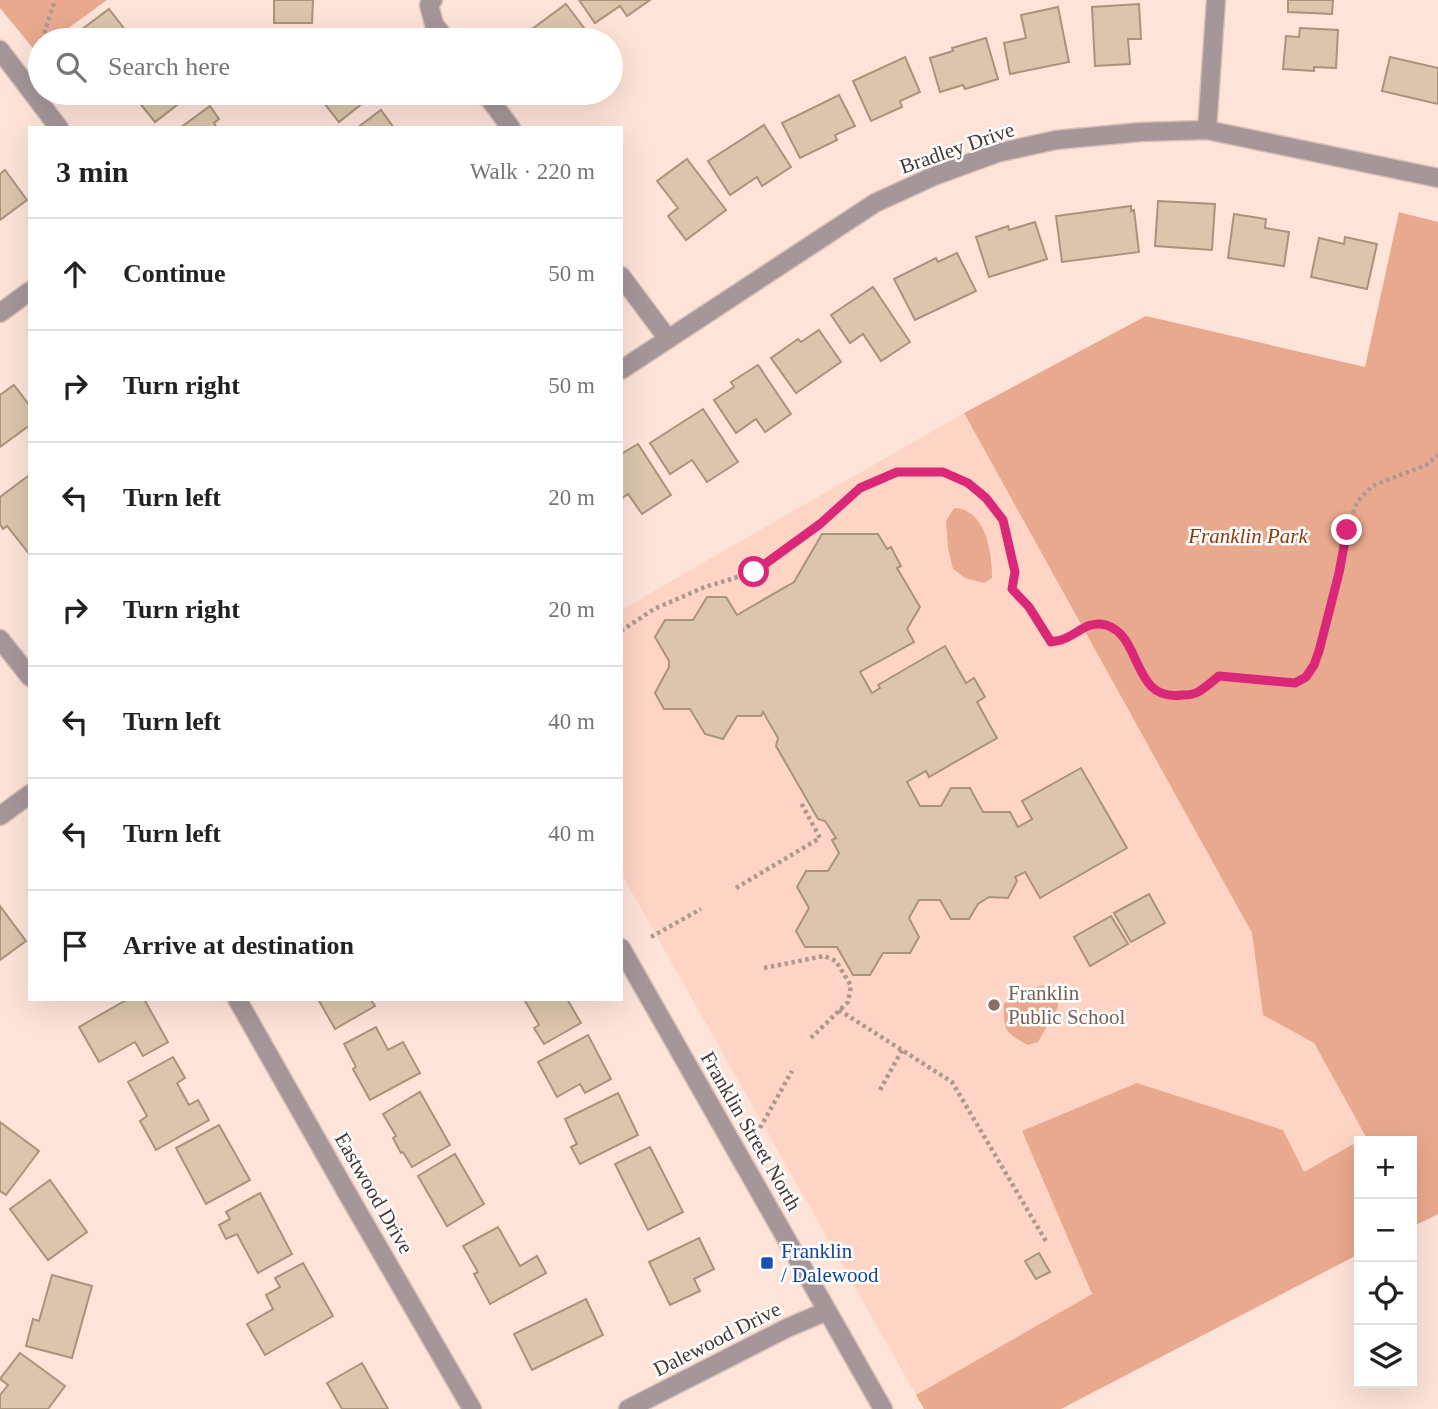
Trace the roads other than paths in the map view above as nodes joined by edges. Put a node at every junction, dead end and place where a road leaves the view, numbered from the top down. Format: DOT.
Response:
graph roads {
  1 [pos="433,0"];
  2 [pos="1216,0"];
  3 [pos="437,28"];
  4 [pos="0,50"];
  5 [pos="28,87"];
  6 [pos="42,105"];
  7 [pos="494,105"];
  8 [pos="57,126"];
  9 [pos="510,126"];
  10 [pos="1207,130"];
  11 [pos="1438,178"];
  12 [pos="623,279"];
  13 [pos="28,292"];
  14 [pos="0,313"];
  15 [pos="668,339"];
  16 [pos="623,369"];
  17 [pos="0,639"];
  18 [pos="28,674"];
  19 [pos="28,795"];
  20 [pos="0,816"];
  21 [pos="623,952"];
  22 [pos="238,1001"];
  23 [pos="827,1311"];
  24 [pos="472,1409"];
  25 [pos="628,1409"];
  26 [pos="883,1409"];
  1 -- 3 [label="street"];
  2 -- 10 [label="street"];
  4 -- 5 [label="street"];
  6 -- 8 [label="street"];
  7 -- 9 [label="street"];
  10 -- 11 [label="street, Bradley Drive"];
  10 -- 15 [label="street, Bradley Drive"];
  12 -- 15 [label="street"];
  13 -- 14 [label="street"];
  15 -- 16 [label="street, Bradley Drive"];
  17 -- 18 [label="street"];
  19 -- 20 [label="street"];
  21 -- 23 [label="street, Franklin Street North"];
  22 -- 24 [label="street, Eastwood Drive"];
  23 -- 25 [label="street, Dalewood Drive"];
  23 -- 26 [label="street, Franklin Street North"];
}
